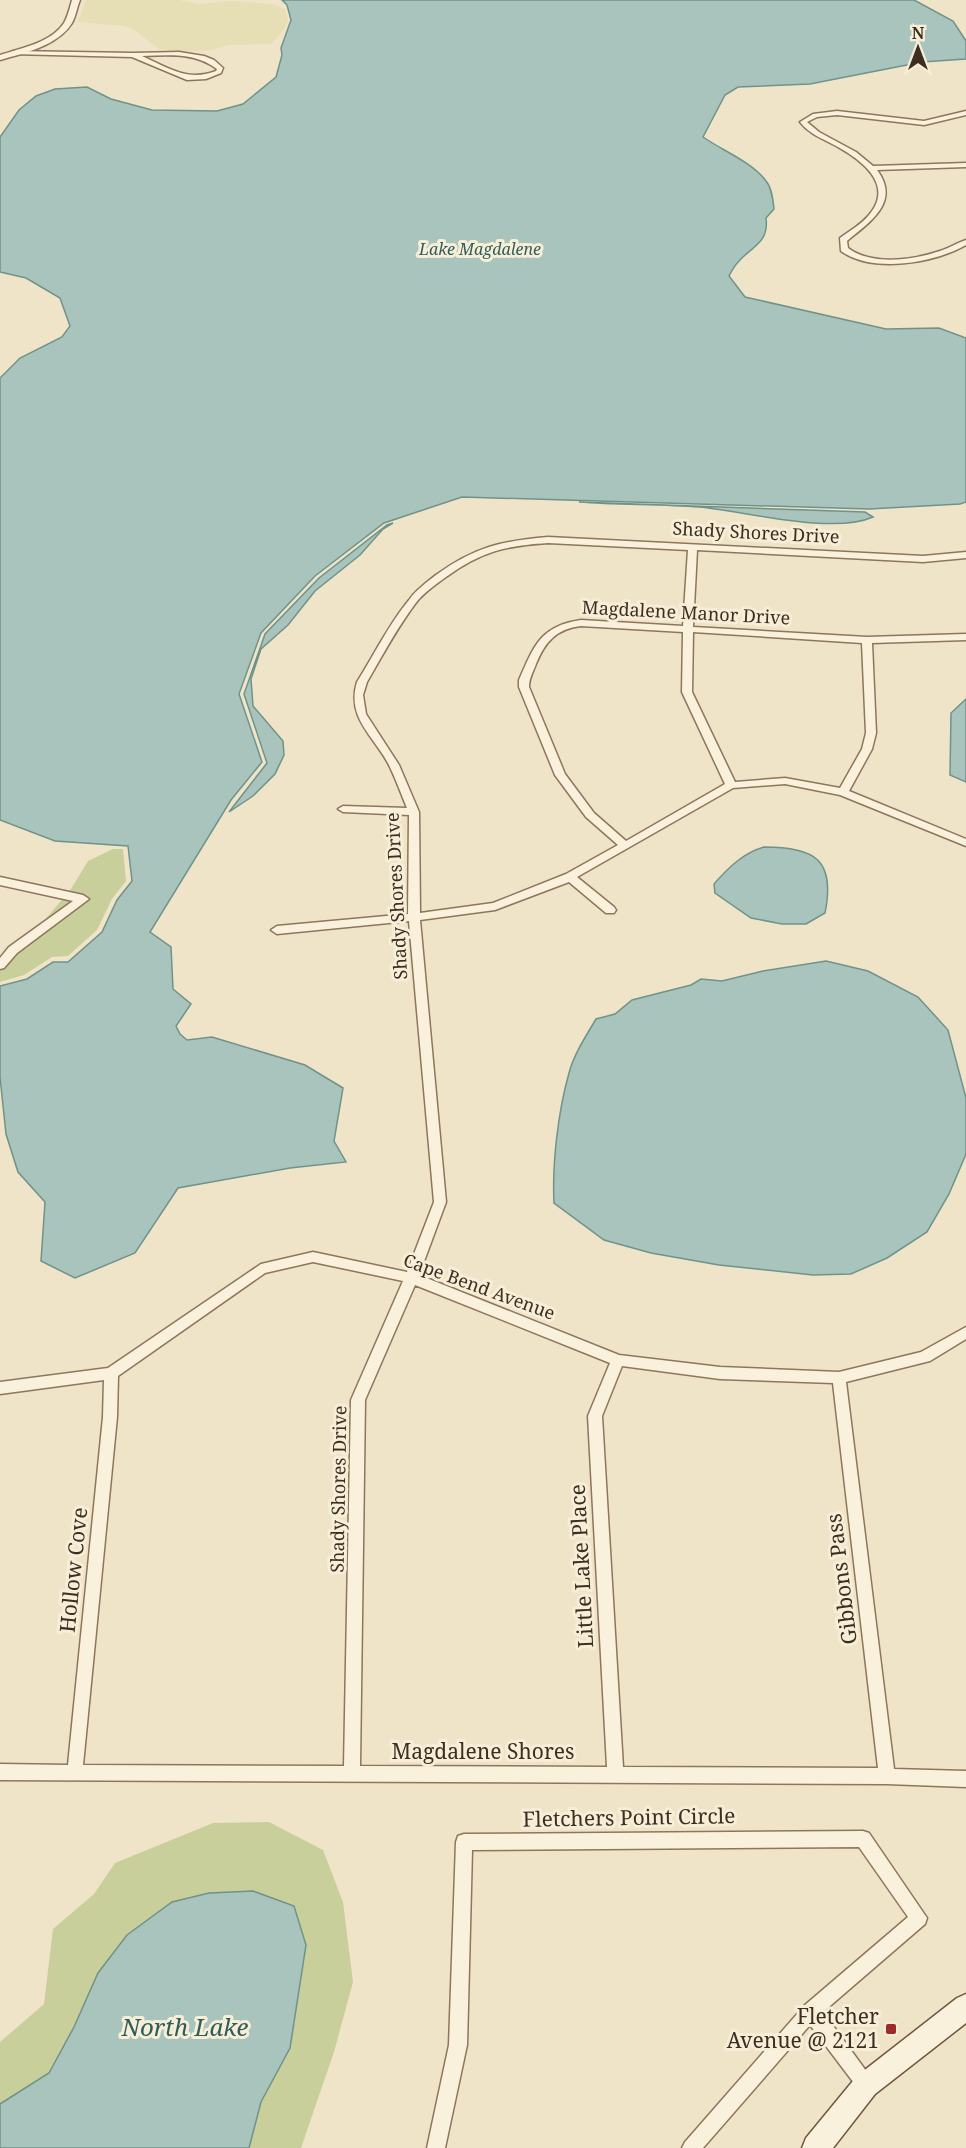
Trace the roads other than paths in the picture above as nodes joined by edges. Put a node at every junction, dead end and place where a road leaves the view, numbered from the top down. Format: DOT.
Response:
graph roads {
  1 [pos="76,0"];
  2 [pos="0,52"];
  3 [pos="13,53"];
  4 [pos="133,55"];
  5 [pos="0,58"];
  6 [pos="966,113"];
  7 [pos="962,165"];
  8 [pos="874,168"];
  9 [pos="966,177"];
  10 [pos="966,242"];
  11 [pos="693,548"];
  12 [pos="966,555"];
  13 [pos="688,628"];
  14 [pos="966,637"];
  15 [pos="867,639"];
  16 [pos="731,785"];
  17 [pos="843,792"];
  18 [pos="343,809"];
  19 [pos="414,812"];
  20 [pos="966,843"];
  21 [pos="624,845"];
  22 [pos="570,877"];
  23 [pos="0,881"];
  24 [pos="610,910"];
  25 [pos="414,917"];
  26 [pos="277,930"];
  27 [pos="0,965"];
  28 [pos="411,1278"];
  29 [pos="966,1332"];
  30 [pos="618,1360"];
  31 [pos="111,1373"];
  32 [pos="839,1378"];
  33 [pos="0,1388"];
  34 [pos="75,1770"];
  35 [pos="0,1772"];
  36 [pos="352,1773"];
  37 [pos="615,1774"];
  38 [pos="887,1776"];
  39 [pos="966,1779"];
  40 [pos="966,2007"];
  41 [pos="811,2011"];
  42 [pos="866,2085"];
  43 [pos="436,2148"];
  44 [pos="692,2148"];
  45 [pos="816,2148"];
  1 -- 3 [label="street"];
  2 -- 3 [label="street"];
  3 -- 4 [label="street"];
  3 -- 5 [label="street"];
  4 -- 4 [label="street"];
  6 -- 8 [label="street"];
  7 -- 8 [label="street"];
  7 -- 9 [label="street"];
  8 -- 10 [label="street"];
  11 -- 12 [label="street, Shady Shores Drive"];
  11 -- 13 [label="street"];
  11 -- 19 [label="street, Shady Shores Drive"];
  13 -- 15 [label="street, Magdalene Manor Drive"];
  13 -- 16 [label="street"];
  13 -- 21 [label="street, Magdalene Manor Drive"];
  14 -- 15 [label="street, Magdalene Manor Drive"];
  15 -- 17 [label="street"];
  16 -- 17 [label="street"];
  16 -- 21 [label="street"];
  17 -- 20 [label="street"];
  18 -- 19 [label="street"];
  19 -- 25 [label="street, Shady Shores Drive"];
  21 -- 22 [label="street"];
  22 -- 24 [label="street"];
  22 -- 25 [label="street"];
  23 -- 27 [label="street"];
  25 -- 26 [label="street"];
  25 -- 28 [label="street, Shady Shores Drive"];
  28 -- 30 [label="street, Cape Bend Avenue"];
  28 -- 31 [label="street, Cape Bend Avenue"];
  28 -- 36 [label="street, Shady Shores Drive"];
  29 -- 32 [label="street, Cape Bend Avenue"];
  30 -- 32 [label="street, Cape Bend Avenue"];
  30 -- 37 [label="street, Little Lake Place"];
  31 -- 33 [label="street, Cape Bend Avenue"];
  31 -- 34 [label="street, Hollow Cove"];
  32 -- 38 [label="street, Gibbons Pass"];
  34 -- 35 [label="street, Magdalene Shores"];
  34 -- 36 [label="street, Magdalene Shores"];
  36 -- 37 [label="street, Magdalene Shores"];
  37 -- 38 [label="street, Magdalene Shores"];
  38 -- 39 [label="street, Magdalene Shores"];
  40 -- 42 [label="main road"];
  41 -- 42 [label="street"];
  41 -- 43 [label="street, Fletchers Point Circle"];
  41 -- 44 [label="street, Fletchers Point Circle"];
  42 -- 45 [label="main road"];
}
